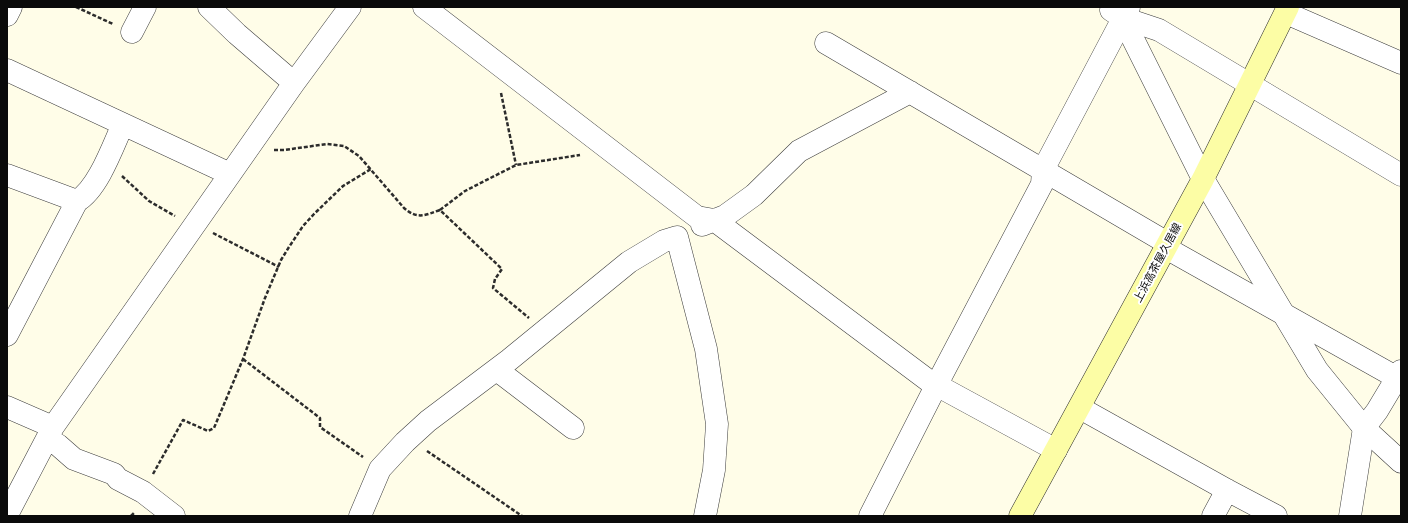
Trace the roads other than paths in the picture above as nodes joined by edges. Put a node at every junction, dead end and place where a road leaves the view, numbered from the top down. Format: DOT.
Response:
graph roads {
  1 [pos="11,7"];
  2 [pos="145,7"];
  3 [pos="209,7"];
  4 [pos="350,7"];
  5 [pos="424,7"];
  6 [pos="1119,10"];
  7 [pos="1287,10"];
  8 [pos="7,15"];
  9 [pos="132,32"];
  10 [pos="826,43"];
  11 [pos="1401,63"];
  12 [pos="7,70"];
  13 [pos="294,83"];
  14 [pos="1250,83"];
  15 [pos="910,92"];
  16 [pos="123,124"];
  17 [pos="1043,170"];
  18 [pos="230,174"];
  19 [pos="7,175"];
  20 [pos="1401,175"];
  21 [pos="1203,179"];
  22 [pos="77,201"];
  23 [pos="714,220"];
  24 [pos="677,237"];
  25 [pos="1167,246"];
  26 [pos="1283,313"];
  27 [pos="7,335"];
  28 [pos="497,370"];
  29 [pos="1399,376"];
  30 [pos="936,384"];
  31 [pos="7,407"];
  32 [pos="1080,408"];
  33 [pos="573,428"];
  34 [pos="1364,428"];
  35 [pos="51,433"];
  36 [pos="1056,450"];
  37 [pos="1401,462"];
  38 [pos="1227,490"];
  39 [pos="7,515"];
  40 [pos="174,516"];
  41 [pos="360,516"];
  42 [pos="705,516"];
  43 [pos="870,516"];
  44 [pos="1020,516"];
  45 [pos="1213,516"];
  46 [pos="1276,516"];
  47 [pos="1350,516"];
  1 -- 8 [label="street"];
  2 -- 9 [label="street"];
  3 -- 13 [label="street"];
  4 -- 13 [label="street"];
  5 -- 23 [label="street"];
  6 -- 14 [label="street"];
  6 -- 17 [label="street"];
  6 -- 21 [label="street"];
  7 -- 11 [label="street"];
  7 -- 14 [label="main road, 上浜高茶屋久居線"];
  10 -- 15 [label="street"];
  12 -- 16 [label="street"];
  13 -- 18 [label="street"];
  14 -- 20 [label="street"];
  14 -- 21 [label="main road, 上浜高茶屋久居線"];
  15 -- 17 [label="street"];
  15 -- 23 [label="street"];
  16 -- 18 [label="street"];
  16 -- 22 [label="street"];
  17 -- 25 [label="street"];
  17 -- 30 [label="street"];
  18 -- 35 [label="street"];
  19 -- 22 [label="street"];
  21 -- 25 [label="main road, 上浜高茶屋久居線"];
  21 -- 26 [label="street"];
  22 -- 27 [label="street"];
  23 -- 24 [label="street"];
  23 -- 30 [label="street"];
  24 -- 28 [label="street"];
  24 -- 42 [label="street"];
  25 -- 26 [label="street"];
  25 -- 32 [label="main road, 上浜高茶屋久居線"];
  26 -- 29 [label="street"];
  26 -- 34 [label="street"];
  28 -- 33 [label="street"];
  28 -- 41 [label="street"];
  29 -- 34 [label="street"];
  30 -- 36 [label="street"];
  30 -- 43 [label="street"];
  31 -- 35 [label="street"];
  32 -- 36 [label="main road, 上浜高茶屋久居線"];
  32 -- 38 [label="street"];
  34 -- 37 [label="street"];
  34 -- 47 [label="street"];
  35 -- 39 [label="street"];
  35 -- 40 [label="street"];
  36 -- 44 [label="main road, 上浜高茶屋久居線"];
  38 -- 45 [label="street"];
  38 -- 46 [label="street"];
}
